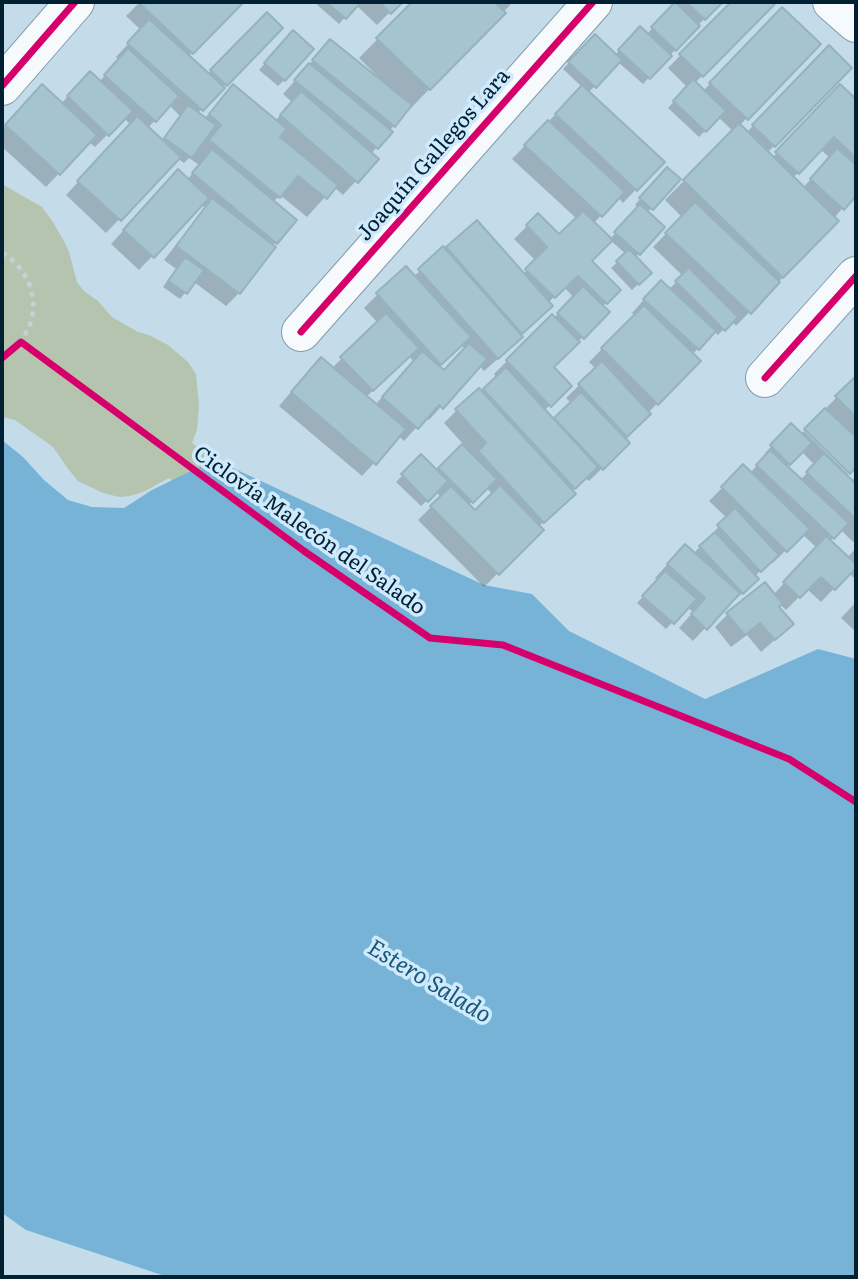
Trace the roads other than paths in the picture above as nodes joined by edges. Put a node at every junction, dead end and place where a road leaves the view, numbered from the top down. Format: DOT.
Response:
graph roads {
  1 [pos="75,2"];
  2 [pos="593,2"];
  3 [pos="832,2"];
  4 [pos="856,23"];
  5 [pos="2,86"];
  6 [pos="856,276"];
  7 [pos="301,332"];
  8 [pos="765,378"];
  1 -- 5 [label="street"];
  2 -- 7 [label="street, Joaquín Gallegos Lara"];
  3 -- 4 [label="street"];
  6 -- 8 [label="street"];
}
